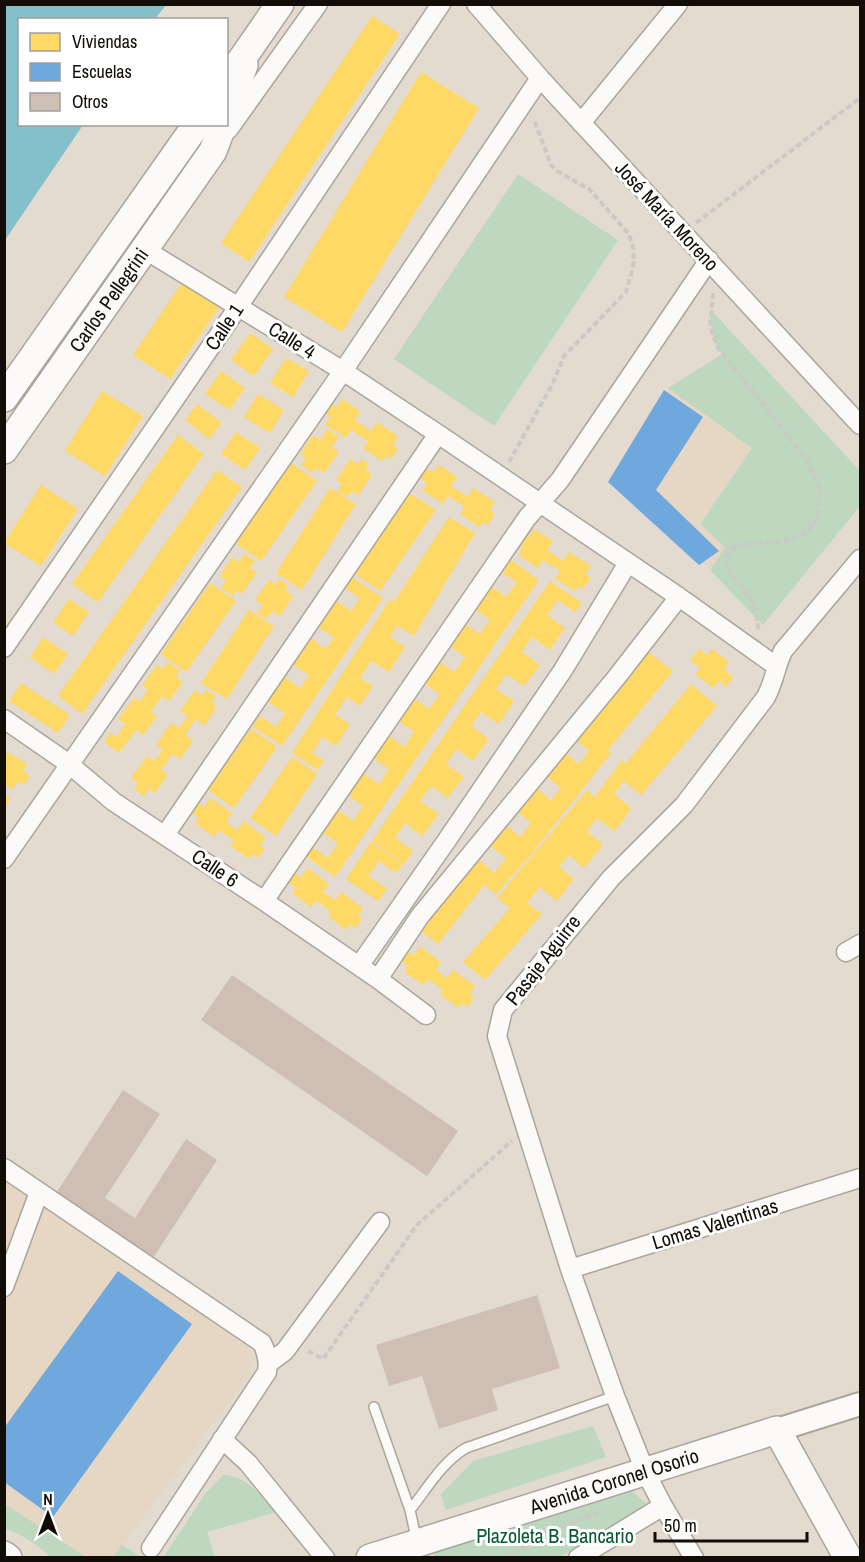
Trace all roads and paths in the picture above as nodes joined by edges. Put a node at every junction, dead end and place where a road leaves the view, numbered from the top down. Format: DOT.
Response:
graph roads {
  1 [pos="279,4"];
  2 [pos="318,4"];
  3 [pos="441,4"];
  4 [pos="476,4"];
  5 [pos="678,4"];
  6 [pos="251,47"];
  7 [pos="540,78"];
  8 [pos="228,79"];
  9 [pos="525,98"];
  10 [pos="861,98"];
  11 [pos="228,109"];
  12 [pos="581,123"];
  13 [pos="196,126"];
  14 [pos="222,126"];
  15 [pos="213,151"];
  16 [pos="683,233"];
  17 [pos="144,249"];
  18 [pos="712,264"];
  19 [pos="238,307"];
  20 [pos="343,371"];
  21 [pos="4,398"];
  22 [pos="861,425"];
  23 [pos="438,434"];
  24 [pos="4,450"];
  25 [pos="501,476"];
  26 [pos="540,504"];
  27 [pos="861,559"];
  28 [pos="628,563"];
  29 [pos="679,597"];
  30 [pos="4,648"];
  31 [pos="752,649"];
  32 [pos="776,666"];
  33 [pos="4,719"];
  34 [pos="69,764"];
  35 [pos="165,835"];
  36 [pos="4,859"];
  37 [pos="264,901"];
  38 [pos="359,966"];
  39 [pos="378,979"];
  40 [pos="426,1015"];
  41 [pos="526,1129"];
  42 [pos="4,1168"];
  43 [pos="861,1178"];
  44 [pos="39,1192"];
  45 [pos="380,1222"];
  46 [pos="570,1269"];
  47 [pos="4,1287"];
  48 [pos="292,1342"];
  49 [pos="268,1363"];
  50 [pos="615,1396"];
  51 [pos="861,1404"];
  52 [pos="374,1407"];
  53 [pos="777,1430"];
  54 [pos="222,1439"];
  55 [pos="645,1471"];
  56 [pos="663,1506"];
  57 [pos="612,1508"];
  58 [pos="410,1510"];
  59 [pos="151,1548"];
  60 [pos="419,1550"];
  61 [pos="325,1557"];
  62 [pos="370,1557"];
  63 [pos="506,1557"];
  64 [pos="578,1557"];
  65 [pos="694,1557"];
  66 [pos="848,1557"];
  1 -- 6 [label="main road"];
  2 -- 15 [label="street, Carlos Pellegrini"];
  3 -- 19 [label="street, Calle 1"];
  4 -- 7 [label="street, José María Moreno"];
  5 -- 12 [label="street"];
  6 -- 8 [label="main road"];
  6 -- 11 [label="main road"];
  7 -- 9 [label="street"];
  7 -- 12 [label="street, José María Moreno"];
  9 -- 20 [label="street"];
  9 -- 25 [label="path"];
  10 -- 16 [label="path"];
  12 -- 16 [label="street, José María Moreno"];
  13 -- 21 [label="main road, Carlos Pellegrini"];
  14 -- 15 [label="main road, Carlos Pellegrini"];
  15 -- 17 [label="main road, Carlos Pellegrini"];
  16 -- 18 [label="street, José María Moreno"];
  17 -- 19 [label="street, Calle 4"];
  17 -- 24 [label="main road, Carlos Pellegrini"];
  18 -- 22 [label="street, José María Moreno"];
  18 -- 26 [label="street"];
  18 -- 31 [label="path"];
  19 -- 20 [label="street, Calle 4"];
  19 -- 30 [label="street, Calle 1"];
  20 -- 23 [label="street, Calle 4"];
  20 -- 34 [label="street"];
  23 -- 25 [label="street, Calle 4"];
  23 -- 35 [label="street"];
  25 -- 26 [label="street, Calle 4"];
  26 -- 28 [label="street, Calle 4"];
  26 -- 37 [label="street"];
  27 -- 32 [label="street, Pasaje Aguirre"];
  28 -- 29 [label="street, Calle 4"];
  28 -- 38 [label="street"];
  29 -- 31 [label="street, Calle 4"];
  29 -- 39 [label="street"];
  31 -- 32 [label="street, Calle 4"];
  32 -- 41 [label="street, Pasaje Aguirre"];
  33 -- 34 [label="street, Calle 6"];
  34 -- 35 [label="street, Calle 6"];
  34 -- 36 [label="street"];
  35 -- 37 [label="street, Calle 6"];
  37 -- 38 [label="street, Calle 6"];
  38 -- 39 [label="street, Calle 6"];
  39 -- 40 [label="street, Calle 6"];
  41 -- 46 [label="street, Pasaje Aguirre"];
  41 -- 48 [label="path"];
  42 -- 44 [label="street"];
  43 -- 46 [label="street, Lomas Valentinas"];
  44 -- 47 [label="street"];
  44 -- 49 [label="street"];
  45 -- 48 [label="street"];
  46 -- 50 [label="street, Pasaje Aguirre"];
  48 -- 49 [label="street"];
  49 -- 54 [label="street"];
  50 -- 55 [label="street, Pasaje Aguirre"];
  50 -- 58 [label="lane"];
  51 -- 53 [label="street, Avenida Coronel Osorio"];
  52 -- 58 [label="lane"];
  53 -- 55 [label="main road, Avenida Coronel Osorio"];
  53 -- 66 [label="main road"];
  54 -- 59 [label="street"];
  54 -- 61 [label="street"];
  55 -- 56 [label="street, Pasaje Aguirre"];
  55 -- 60 [label="main road, Avenida Coronel Osorio"];
  56 -- 64 [label="street"];
  56 -- 65 [label="street, Pasaje Aguirre"];
  57 -- 63 [label="path"];
  58 -- 60 [label="lane"];
  60 -- 62 [label="main road, Avenida Coronel Osorio"];
}
